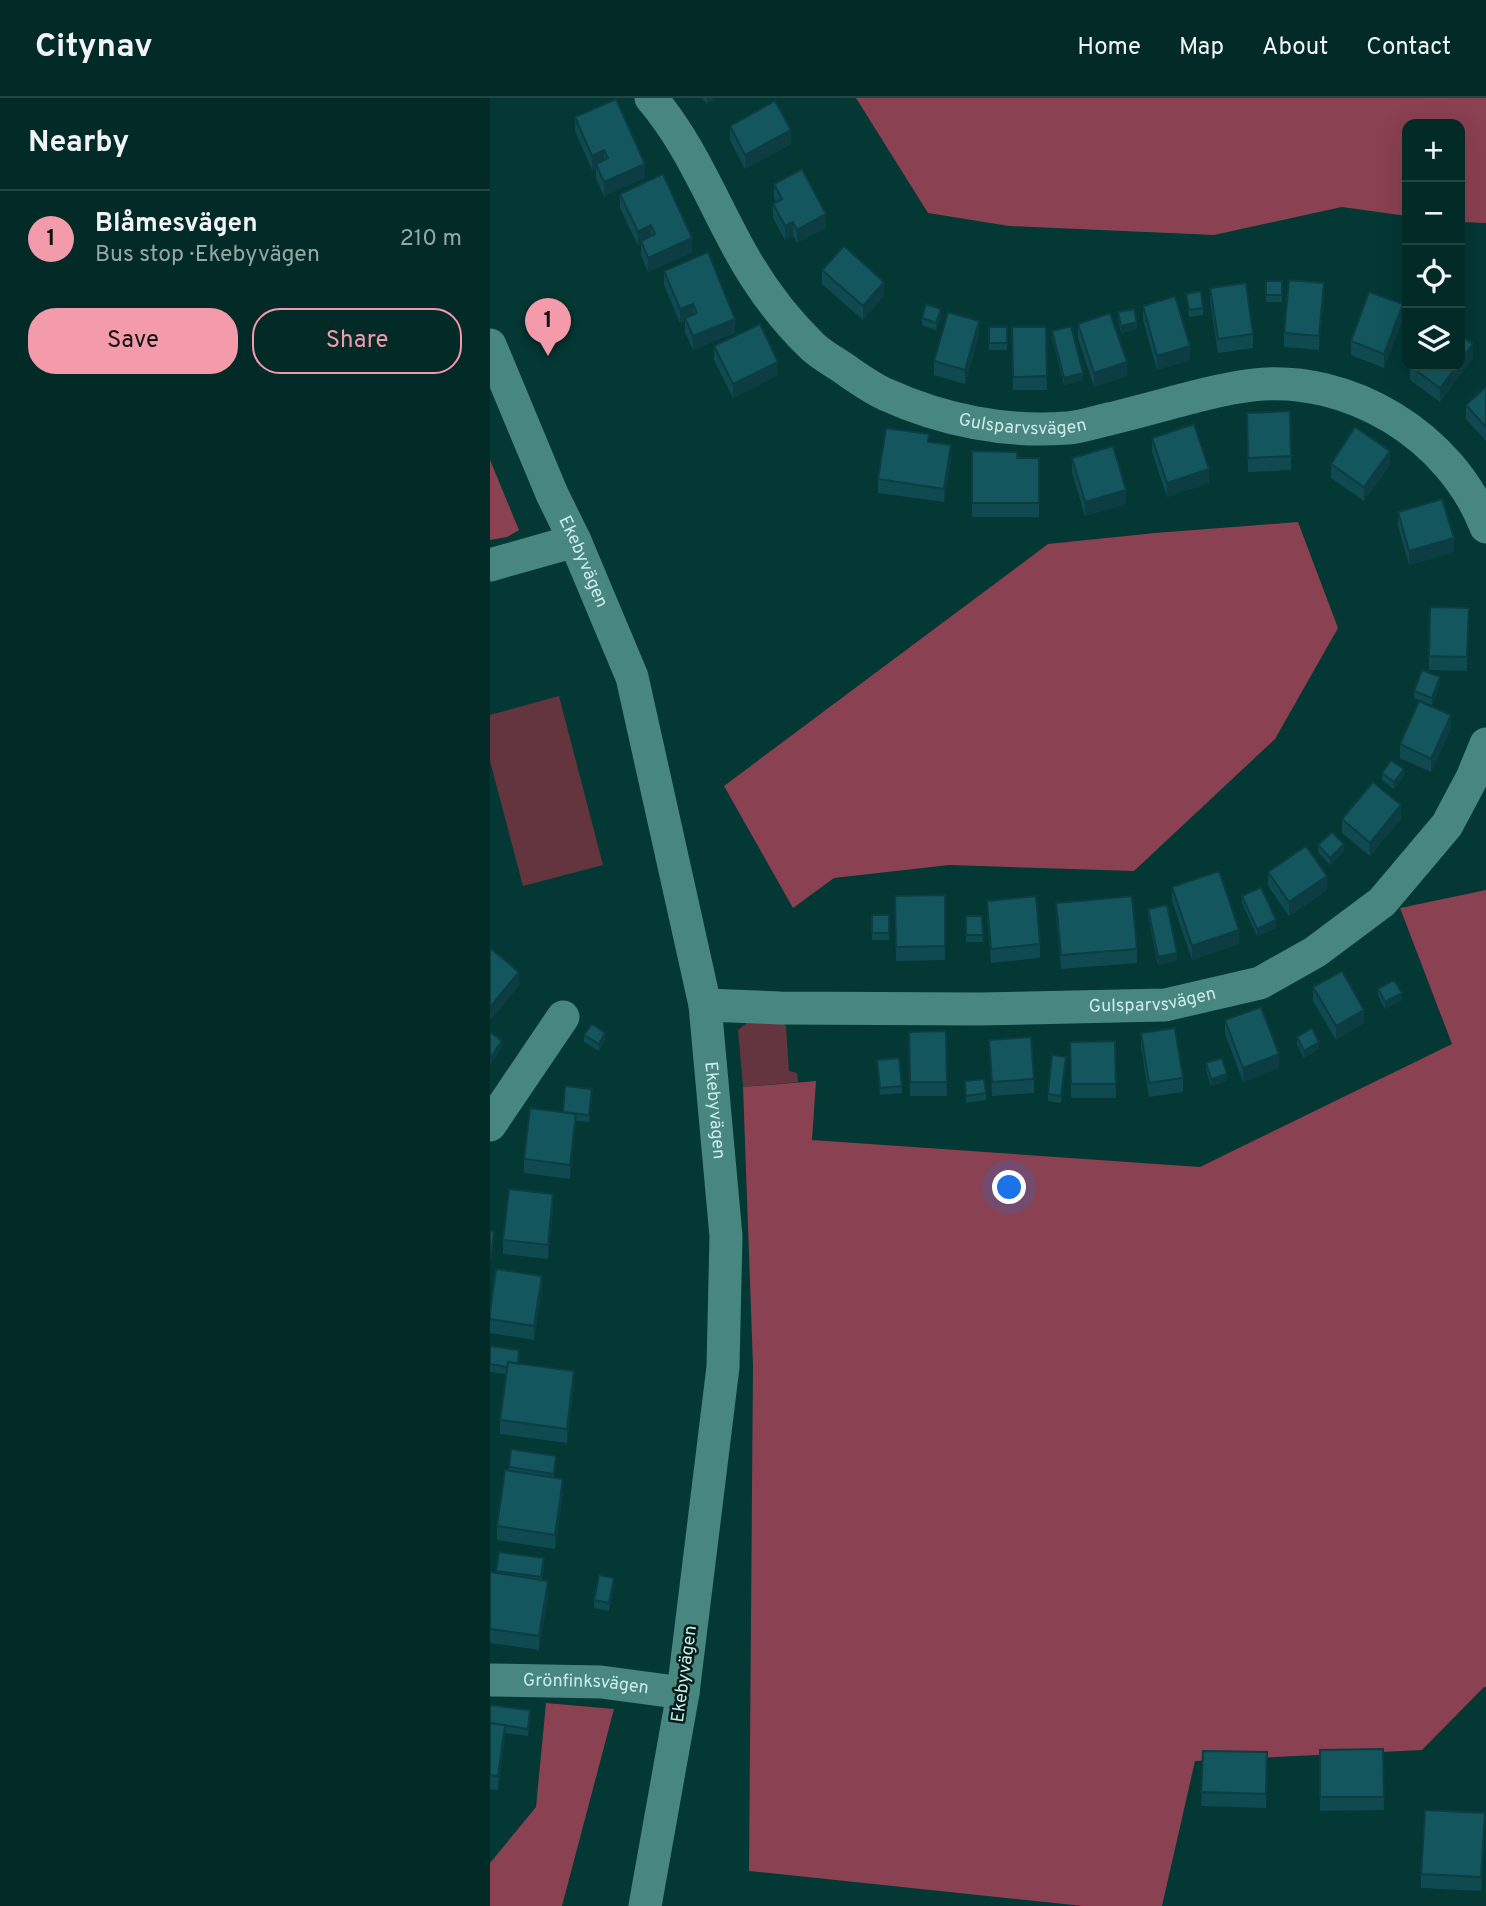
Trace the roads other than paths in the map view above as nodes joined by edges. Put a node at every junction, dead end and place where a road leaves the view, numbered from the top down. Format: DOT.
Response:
graph roads {
  1 [pos="651,98"];
  2 [pos="490,345"];
  3 [pos="1486,527"];
  4 [pos="575,541"];
  5 [pos="490,565"];
  6 [pos="1486,744"];
  7 [pos="705,1005"];
  8 [pos="556,1038"];
  9 [pos="490,1125"];
  10 [pos="490,1681"];
  11 [pos="683,1693"];
  12 [pos="646,1906"];
  1 -- 3 [label="street, Gulsparvsvägen"];
  2 -- 4 [label="street, Ekebyvägen"];
  4 -- 5 [label="street"];
  4 -- 7 [label="street, Ekebyvägen"];
  6 -- 7 [label="street, Gulsparvsvägen"];
  7 -- 11 [label="street, Ekebyvägen"];
  8 -- 9 [label="street"];
  10 -- 11 [label="street, Grönfinksvägen"];
  11 -- 12 [label="street, Ekebyvägen"];
}
